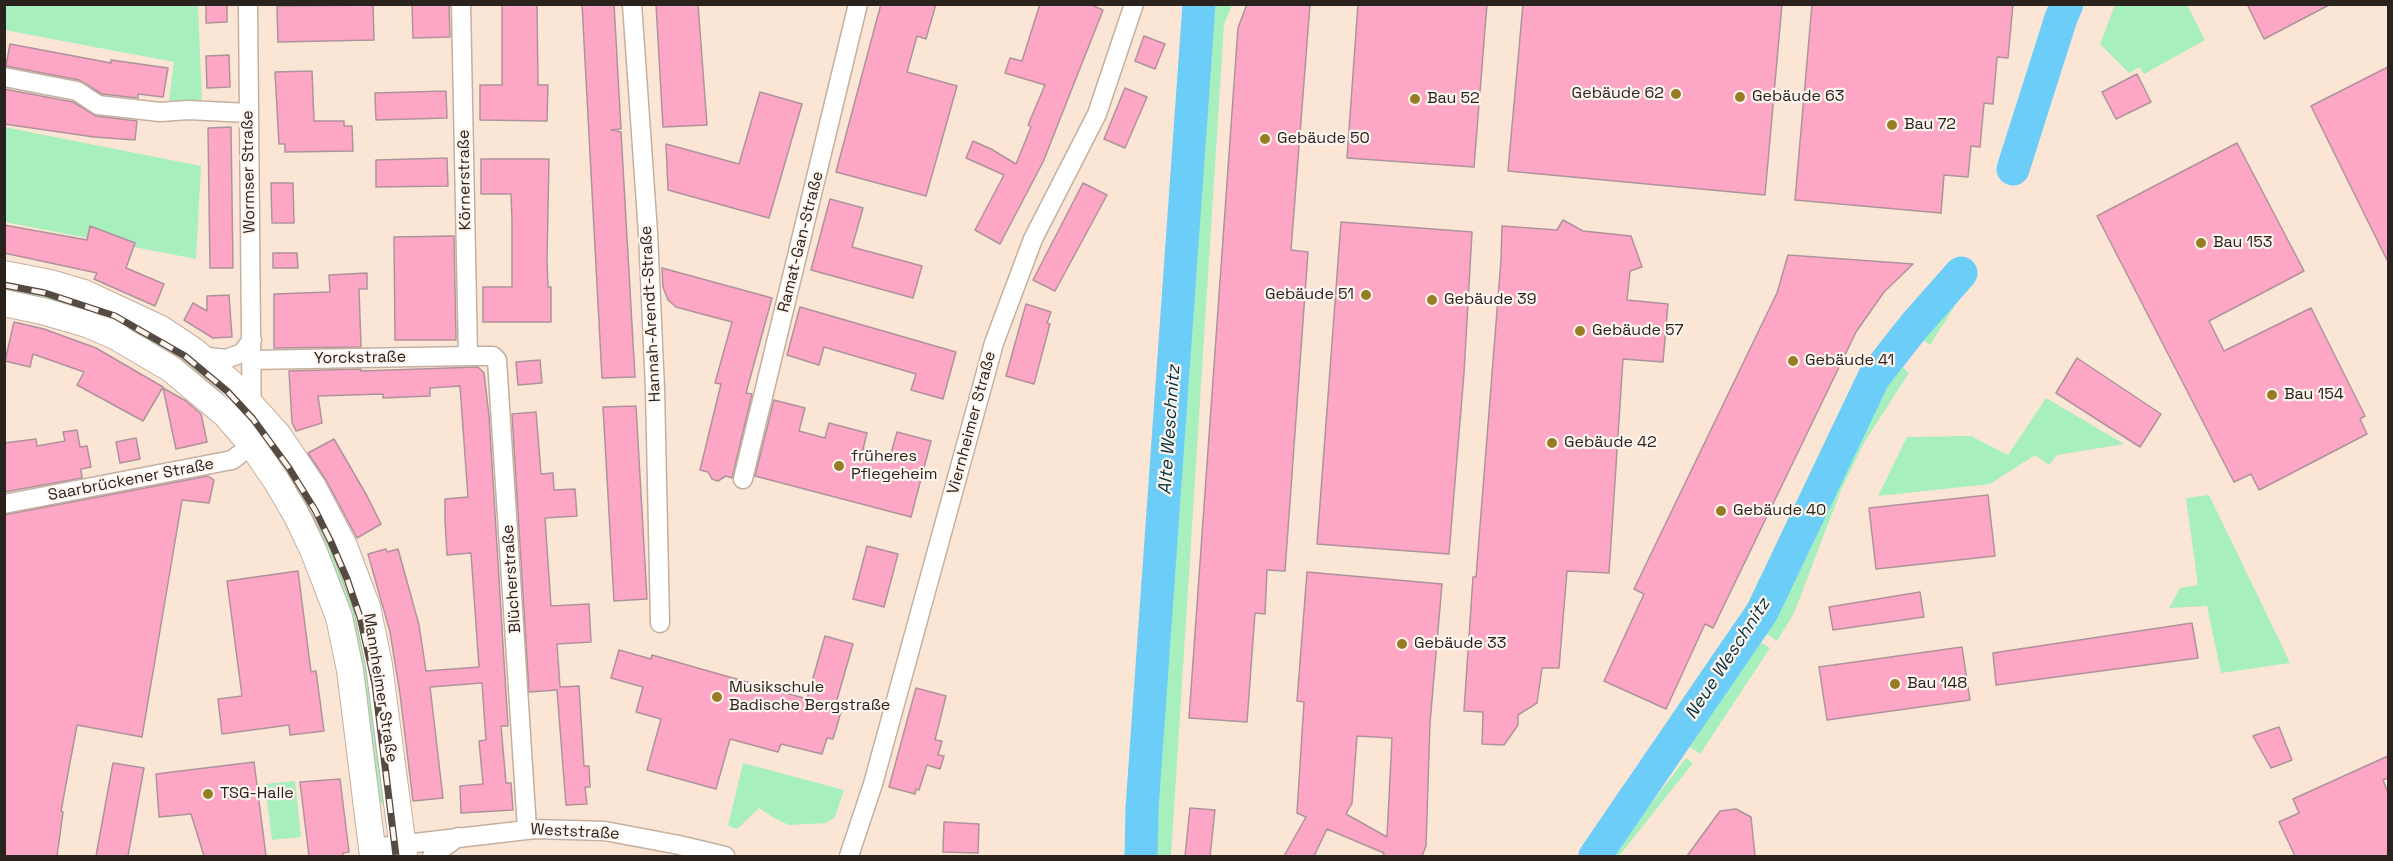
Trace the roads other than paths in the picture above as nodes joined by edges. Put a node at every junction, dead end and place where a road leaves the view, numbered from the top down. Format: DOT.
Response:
graph roads {
  1 [pos="248,4"];
  2 [pos="461,4"];
  3 [pos="632,4"];
  4 [pos="858,4"];
  5 [pos="1134,4"];
  6 [pos="5,77"];
  7 [pos="248,113"];
  8 [pos="4,274"];
  9 [pos="4,303"];
  10 [pos="252,340"];
  11 [pos="200,356"];
  12 [pos="468,356"];
  13 [pos="252,360"];
  14 [pos="253,407"];
  15 [pos="252,445"];
  16 [pos="743,479"];
  17 [pos="4,504"];
  18 [pos="660,623"];
  19 [pos="527,829"];
  20 [pos="459,836"];
  21 [pos="403,850"];
  22 [pos="373,852"];
  23 [pos="432,856"];
  24 [pos="725,856"];
  25 [pos="849,856"];
  1 -- 7 [label="street, Wormser Straße"];
  2 -- 12 [label="street, Körnerstraße"];
  3 -- 18 [label="street, Hannah-Arendt-Straße"];
  4 -- 16 [label="street, Ramat-Gan-Straße"];
  5 -- 25 [label="street, Viernheimer Straße"];
  6 -- 7 [label="street"];
  7 -- 10 [label="street, Wormser Straße"];
  8 -- 11 [label="main road, Mannheimer Straße"];
  9 -- 15 [label="main road, Mannheimer Straße"];
  10 -- 11 [label="street"];
  10 -- 13 [label="street, Wormser Straße"];
  11 -- 14 [label="main road, Mannheimer Straße"];
  12 -- 13 [label="street, Yorckstraße"];
  12 -- 19 [label="street, Blücherstraße"];
  13 -- 14 [label="street, Wormser Straße"];
  14 -- 15 [label="street, Wormser Straße"];
  14 -- 21 [label="main road, Mannheimer Straße"];
  15 -- 17 [label="street, Saarbrückener Straße"];
  15 -- 22 [label="main road, Mannheimer Straße"];
  19 -- 20 [label="street, Weststraße"];
  19 -- 24 [label="street, Weststraße"];
  20 -- 21 [label="street, Weststraße"];
  20 -- 23 [label="street"];
  21 -- 22 [label="street, Weststraße"];
}
